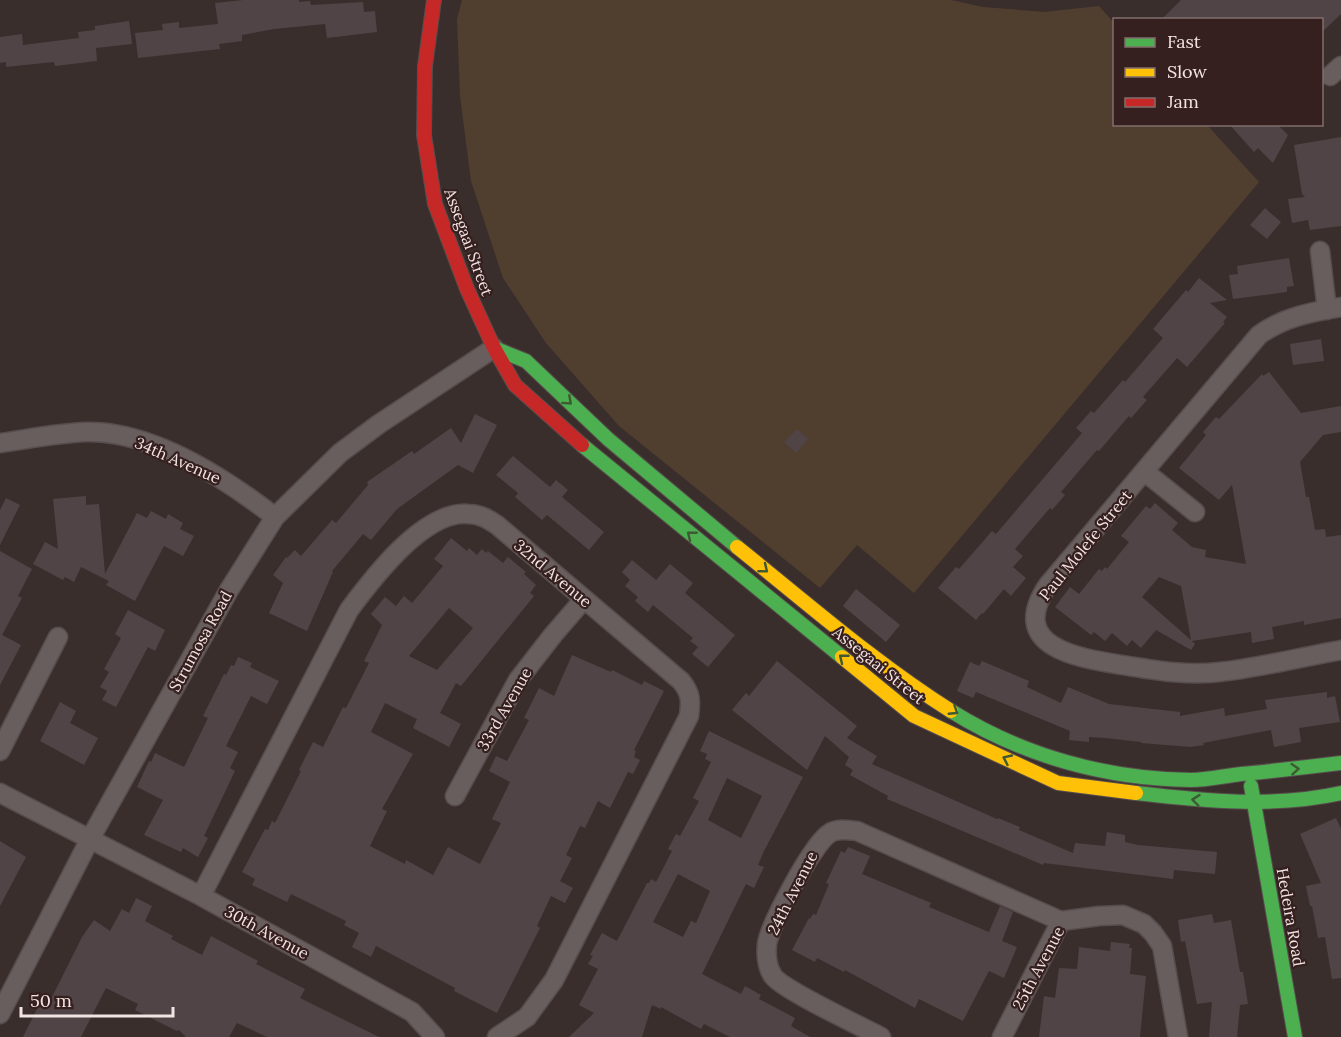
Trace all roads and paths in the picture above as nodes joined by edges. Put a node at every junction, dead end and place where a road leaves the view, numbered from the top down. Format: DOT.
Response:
graph roads {
  1 [pos="434,0"];
  2 [pos="1320,251"];
  3 [pos="1334,308"];
  4 [pos="494,348"];
  5 [pos="0,443"];
  6 [pos="1145,472"];
  7 [pos="1195,512"];
  8 [pos="275,517"];
  9 [pos="584,599"];
  10 [pos="58,637"];
  11 [pos="1341,650"];
  12 [pos="0,751"];
  13 [pos="1341,763"];
  14 [pos="1248,773"];
  15 [pos="0,793"];
  16 [pos="1341,793"];
  17 [pos="455,796"];
  18 [pos="1255,803"];
  19 [pos="90,839"];
  20 [pos="201,896"];
  21 [pos="1061,921"];
  22 [pos="0,1014"];
  23 [pos="435,1037"];
  24 [pos="497,1037"];
  25 [pos="881,1037"];
  26 [pos="1002,1037"];
  27 [pos="1178,1037"];
  28 [pos="1295,1037"];
  1 -- 4 [label="street, Assegaai Street"];
  2 -- 3 [label="street, Paul Molefe Street"];
  3 -- 6 [label="street, Paul Molefe Street"];
  4 -- 8 [label="street, Strumosa Road"];
  4 -- 14 [label="street, Assegaai Street, one-way"];
  18 -- 4 [label="street, Assegaai Street, one-way"];
  5 -- 8 [label="street, 34th Avenue"];
  6 -- 7 [label="street"];
  6 -- 11 [label="street, Paul Molefe Street"];
  8 -- 19 [label="street, Strumosa Road"];
  9 -- 17 [label="street, 33rd Avenue"];
  9 -- 20 [label="street, 32nd Avenue"];
  9 -- 24 [label="street, 32nd Avenue"];
  10 -- 12 [label="street"];
  14 -- 13 [label="street, Assegaai Street, one-way"];
  14 -- 18 [label="street, Hedeira Road"];
  15 -- 19 [label="street"];
  16 -- 18 [label="street, Assegaai Street"];
  18 -- 28 [label="street, Hedeira Road"];
  19 -- 20 [label="street, 30th Avenue"];
  19 -- 22 [label="street, Strumosa Road"];
  20 -- 23 [label="street, 30th Avenue"];
  21 -- 25 [label="street, 24th Avenue"];
  21 -- 26 [label="street, 25th Avenue"];
  21 -- 27 [label="street, 25th Avenue"];
}
